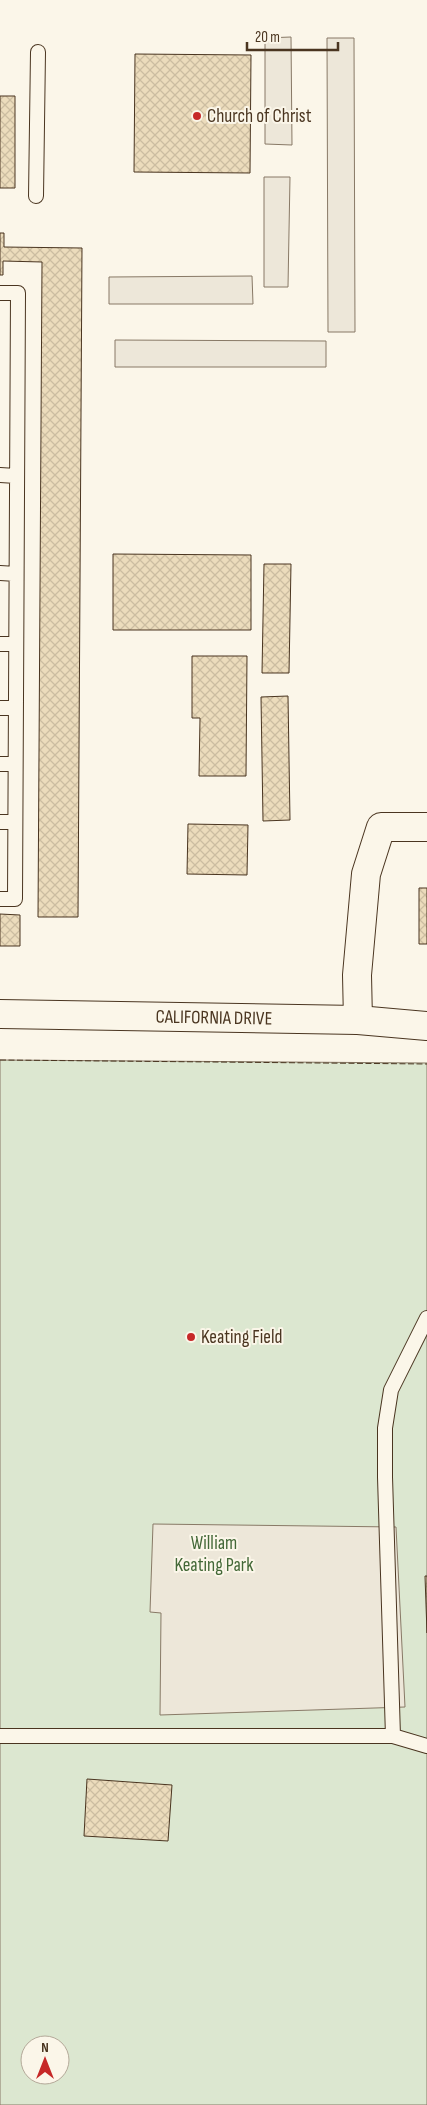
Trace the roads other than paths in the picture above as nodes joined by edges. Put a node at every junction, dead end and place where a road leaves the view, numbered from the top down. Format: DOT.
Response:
graph roads {
  1 [pos="38,52"];
  2 [pos="36,196"];
  3 [pos="0,293"];
  4 [pos="0,475"];
  5 [pos="16,476"];
  6 [pos="0,573"];
  7 [pos="16,574"];
  8 [pos="0,644"];
  9 [pos="16,644"];
  10 [pos="0,708"];
  11 [pos="16,708"];
  12 [pos="0,764"];
  13 [pos="15,764"];
  14 [pos="0,822"];
  15 [pos="15,822"];
  16 [pos="427,827"];
  17 [pos="0,899"];
  18 [pos="0,1014"];
  19 [pos="358,1020"];
  20 [pos="427,1026"];
  21 [pos="427,1318"];
  22 [pos="0,1736"];
  23 [pos="393,1736"];
  24 [pos="427,1746"];
  1 -- 2 [label="lane"];
  3 -- 5 [label="lane"];
  4 -- 5 [label="lane"];
  5 -- 7 [label="lane"];
  6 -- 7 [label="lane"];
  7 -- 9 [label="lane"];
  8 -- 9 [label="lane"];
  9 -- 11 [label="lane"];
  10 -- 11 [label="lane"];
  11 -- 13 [label="lane"];
  12 -- 13 [label="lane"];
  13 -- 15 [label="lane"];
  14 -- 15 [label="lane"];
  15 -- 17 [label="lane"];
  16 -- 19 [label="street"];
  18 -- 19 [label="street, CALIFORNIA DRIVE"];
  19 -- 20 [label="street, CALIFORNIA DRIVE"];
  21 -- 23 [label="lane"];
  22 -- 23 [label="lane"];
  23 -- 24 [label="lane"];
}
